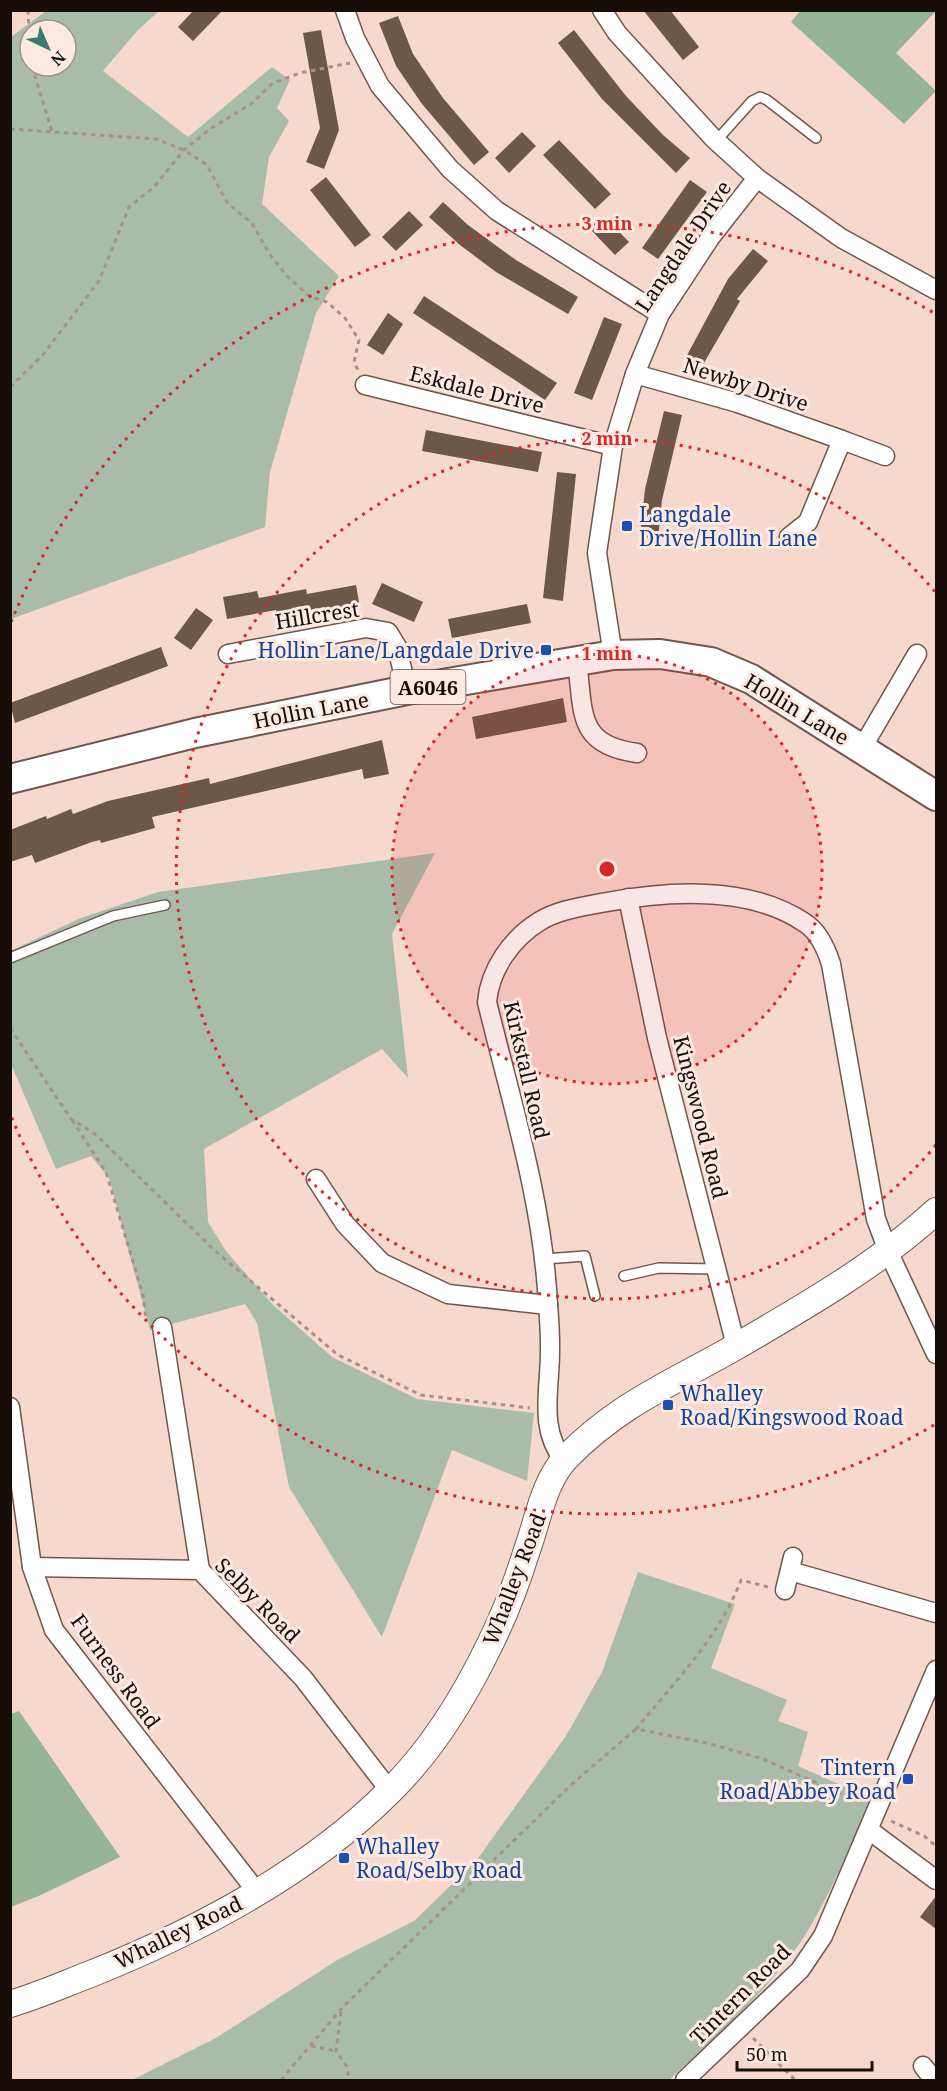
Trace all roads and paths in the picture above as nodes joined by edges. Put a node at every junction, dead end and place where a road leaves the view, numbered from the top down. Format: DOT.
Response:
graph roads {
  1 [pos="345,10"];
  2 [pos="602,10"];
  3 [pos="366,60"];
  4 [pos="36,78"];
  5 [pos="10,129"];
  6 [pos="52,132"];
  7 [pos="816,138"];
  8 [pos="716,141"];
  9 [pos="184,150"];
  10 [pos="757,178"];
  11 [pos="936,290"];
  12 [pos="660,314"];
  13 [pos="635,374"];
  14 [pos="365,385"];
  15 [pos="10,387"];
  16 [pos="842,440"];
  17 [pos="613,446"];
  18 [pos="885,456"];
  19 [pos="789,537"];
  20 [pos="228,654"];
  21 [pos="917,654"];
  22 [pos="613,655"];
  23 [pos="577,662"];
  24 [pos="407,690"];
  25 [pos="862,748"];
  26 [pos="637,753"];
  27 [pos="10,780"];
  28 [pos="936,796"];
  29 [pos="628,898"];
  30 [pos="165,905"];
  31 [pos="10,958"];
  32 [pos="10,1028"];
  33 [pos="71,1119"];
  34 [pos="316,1179"];
  35 [pos="936,1211"];
  36 [pos="888,1251"];
  37 [pos="545,1258"];
  38 [pos="715,1269"];
  39 [pos="624,1276"];
  40 [pos="595,1296"];
  41 [pos="549,1305"];
  42 [pos="162,1327"];
  43 [pos="736,1346"];
  44 [pos="936,1354"];
  45 [pos="10,1407"];
  46 [pos="546,1410"];
  47 [pos="564,1461"];
  48 [pos="32,1567"];
  49 [pos="200,1570"];
  50 [pos="785,1590"];
  51 [pos="936,1613"];
  52 [pos="935,1679"];
  53 [pos="636,1729"];
  54 [pos="390,1791"];
  55 [pos="874,1818"];
  56 [pos="936,1846"];
  57 [pos="936,1880"];
  58 [pos="257,1892"];
  59 [pos="10,2004"];
  60 [pos="341,2010"];
  61 [pos="741,2027"];
  62 [pos="311,2046"];
  63 [pos="336,2050"];
  64 [pos="923,2066"];
  65 [pos="349,2079"];
  66 [pos="281,2080"];
  67 [pos="685,2080"];
  68 [pos="795,2080"];
  69 [pos="934,2080"];
  1 -- 3 [label="street"];
  2 -- 8 [label="street"];
  3 -- 9 [label="path"];
  3 -- 12 [label="street"];
  4 -- 6 [label="path"];
  5 -- 6 [label="path"];
  6 -- 9 [label="path"];
  7 -- 8 [label="lane"];
  8 -- 10 [label="street"];
  9 -- 14 [label="path"];
  9 -- 15 [label="path"];
  10 -- 11 [label="street"];
  10 -- 12 [label="street, Langdale Drive"];
  12 -- 13 [label="street, Langdale Drive"];
  13 -- 16 [label="street, Newby Drive"];
  13 -- 17 [label="street, Langdale Drive"];
  14 -- 17 [label="street, Eskdale Drive"];
  16 -- 18 [label="street, Newby Drive"];
  16 -- 19 [label="street"];
  17 -- 22 [label="street, Langdale Drive"];
  20 -- 24 [label="street, Hillcrest"];
  21 -- 25 [label="street"];
  22 -- 23 [label="main road, Hollin Lane / A6046"];
  22 -- 25 [label="main road, Hollin Lane / A6046"];
  23 -- 24 [label="main road, Hollin Lane / A6046"];
  23 -- 26 [label="street"];
  24 -- 27 [label="main road, Hollin Lane / A6046"];
  25 -- 28 [label="main road, Hollin Lane / A6046"];
  29 -- 36 [label="street, Kirkstall Road"];
  29 -- 37 [label="street, Kirkstall Road"];
  29 -- 38 [label="street, Kingswood Road"];
  30 -- 31 [label="lane"];
  32 -- 33 [label="path"];
  33 -- 42 [label="path"];
  33 -- 46 [label="path"];
  34 -- 41 [label="street"];
  35 -- 36 [label="street, Whalley Road"];
  36 -- 43 [label="street, Whalley Road"];
  36 -- 44 [label="street"];
  37 -- 40 [label="lane"];
  37 -- 41 [label="street, Kirkstall Road"];
  38 -- 39 [label="lane"];
  38 -- 43 [label="street, Kingswood Road"];
  41 -- 46 [label="street, Kirkstall Road"];
  42 -- 49 [label="street"];
  43 -- 47 [label="street, Whalley Road"];
  45 -- 48 [label="street, Furness Road"];
  46 -- 47 [label="street, Kirkstall Road"];
  47 -- 54 [label="street, Whalley Road"];
  48 -- 49 [label="street, Selby Road"];
  48 -- 58 [label="street, Furness Road"];
  49 -- 54 [label="street, Selby Road"];
  50 -- 51 [label="street"];
  50 -- 53 [label="path"];
  52 -- 55 [label="street, Tintern Road"];
  53 -- 55 [label="path"];
  53 -- 60 [label="path"];
  54 -- 58 [label="street, Whalley Road"];
  55 -- 56 [label="path"];
  55 -- 57 [label="street"];
  55 -- 61 [label="street, Tintern Road"];
  58 -- 59 [label="street, Whalley Road"];
  60 -- 62 [label="path"];
  60 -- 63 [label="path"];
  61 -- 67 [label="street, Tintern Road"];
  61 -- 68 [label="path"];
  62 -- 63 [label="path"];
  62 -- 66 [label="path"];
  63 -- 65 [label="path"];
  64 -- 69 [label="street"];
}
